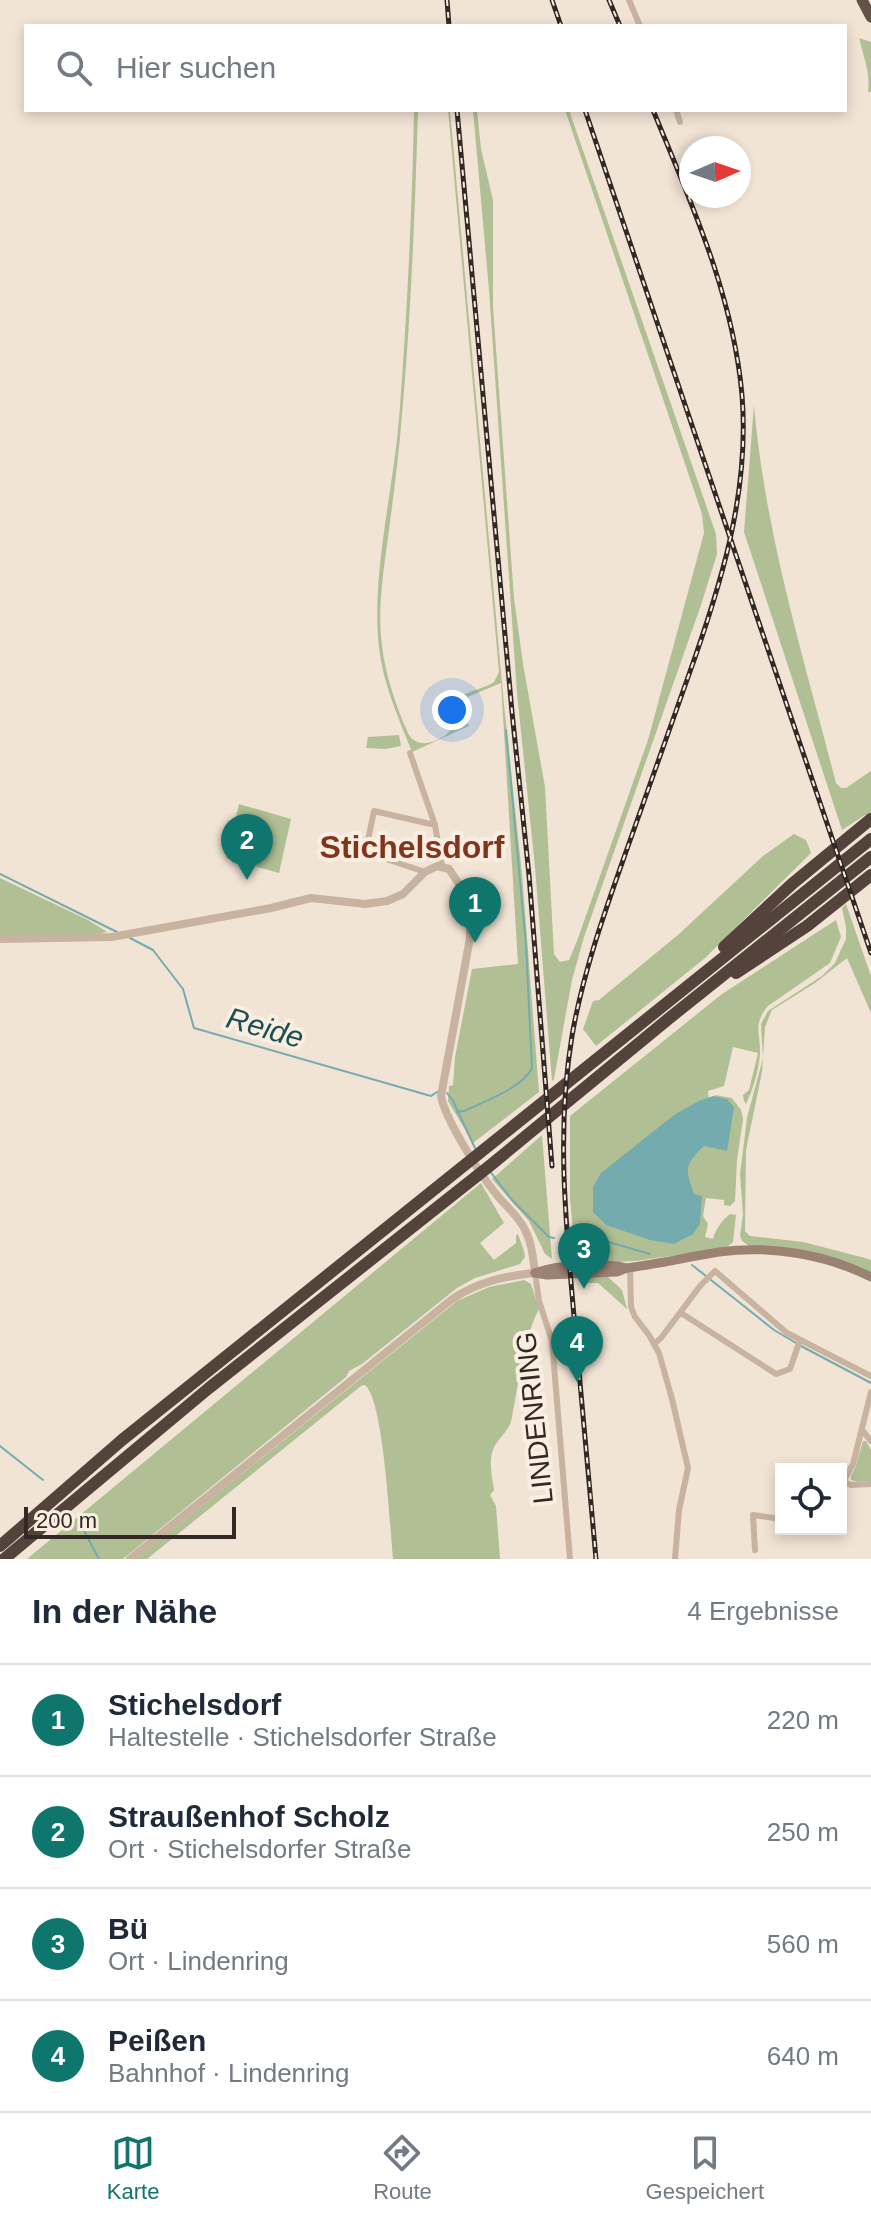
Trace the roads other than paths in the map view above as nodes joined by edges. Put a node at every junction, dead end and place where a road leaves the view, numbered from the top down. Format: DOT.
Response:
graph roads {
  1 [pos="629,0"];
  2 [pos="862,0"];
  3 [pos="871,17"];
  4 [pos="639,24"];
  5 [pos="677,112"];
  6 [pos="680,122"];
  7 [pos="410,753"];
  8 [pos="871,819"];
  9 [pos="435,825"];
  10 [pos="868,842"];
  11 [pos="870,858"];
  12 [pos="442,866"];
  13 [pos="425,872"];
  14 [pos="871,875"];
  15 [pos="825,884"];
  16 [pos="0,939"];
  17 [pos="692,982"];
  18 [pos="667,1020"];
  19 [pos="628,1268"];
  20 [pos="535,1273"];
  21 [pos="871,1277"];
  22 [pos="681,1313"];
  23 [pos="654,1344"];
  24 [pos="798,1344"];
  25 [pos="871,1376"];
  26 [pos="871,1392"];
  27 [pos="862,1430"];
  28 [pos="871,1441"];
  29 [pos="847,1475"];
  30 [pos="871,1484"];
  31 [pos="847,1485"];
  32 [pos="775,1518"];
  33 [pos="0,1546"];
  34 [pos="755,1550"];
  35 [pos="4,1559"];
  36 [pos="130,1559"];
  37 [pos="570,1559"];
  38 [pos="675,1559"];
  1 -- 4 [label="street"];
  2 -- 3 [label="highway"];
  5 -- 6 [label="street"];
  7 -- 9 [label="street"];
  8 -- 17 [label="highway"];
  9 -- 12 [label="street"];
  9 -- 13 [label="street"];
  10 -- 15 [label="highway"];
  11 -- 15 [label="highway"];
  12 -- 13 [label="street"];
  12 -- 20 [label="street"];
  13 -- 16 [label="street"];
  14 -- 18 [label="highway"];
  15 -- 17 [label="highway"];
  15 -- 18 [label="highway"];
  17 -- 33 [label="highway"];
  18 -- 35 [label="highway"];
  19 -- 20 [label="main road"];
  19 -- 21 [label="main road"];
  19 -- 23 [label="street"];
  20 -- 36 [label="street"];
  20 -- 37 [label="street, LINDENRING"];
  22 -- 23 [label="street"];
  22 -- 24 [label="street"];
  22 -- 24 [label="street"];
  23 -- 38 [label="street"];
  24 -- 25 [label="street"];
  26 -- 27 [label="street"];
  27 -- 28 [label="street"];
  27 -- 29 [label="street"];
  30 -- 31 [label="street"];
  32 -- 34 [label="street"];
}
